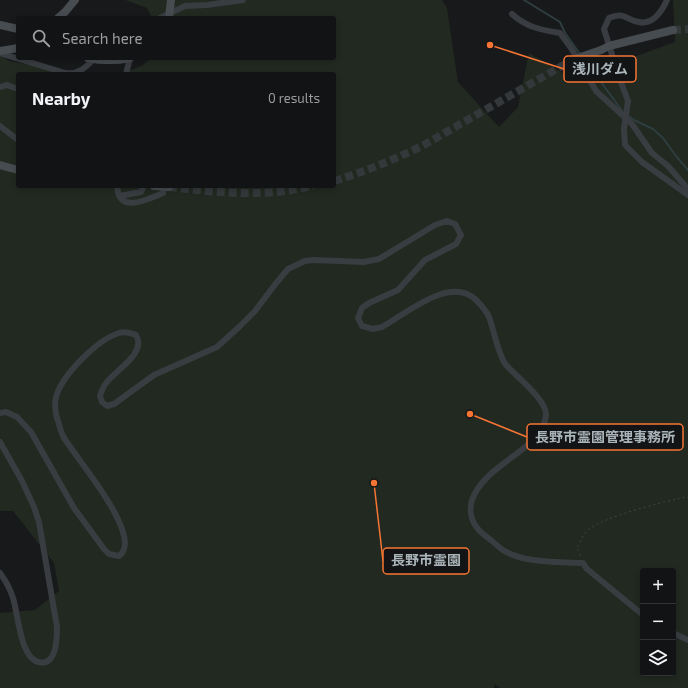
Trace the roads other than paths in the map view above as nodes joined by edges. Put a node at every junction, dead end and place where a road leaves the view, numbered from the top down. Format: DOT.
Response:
graph roads {
  1 [pos="75,0"];
  2 [pos="171,0"];
  3 [pos="243,0"];
  4 [pos="667,0"];
  5 [pos="512,14"];
  6 [pos="60,16"];
  7 [pos="164,16"];
  8 [pos="169,16"];
  9 [pos="0,25"];
  10 [pos="16,29"];
  11 [pos="673,30"];
  12 [pos="609,46"];
  13 [pos="16,48"];
  14 [pos="0,52"];
  15 [pos="16,57"];
  16 [pos="25,60"];
  17 [pos="93,60"];
  18 [pos="99,60"];
  19 [pos="121,60"];
  20 [pos="130,60"];
  21 [pos="569,61"];
  22 [pos="62,72"];
  23 [pos="76,72"];
  24 [pos="126,72"];
  25 [pos="0,86"];
  26 [pos="16,88"];
  27 [pos="0,126"];
  28 [pos="16,138"];
  29 [pos="0,165"];
  30 [pos="16,170"];
  31 [pos="117,188"];
  32 [pos="143,188"];
  33 [pos="166,188"];
  34 [pos="688,190"];
  35 [pos="688,195"];
  36 [pos="119,196"];
  37 [pos="0,413"];
  38 [pos="0,442"];
  39 [pos="0,573"];
  40 [pos="640,612"];
  41 [pos="676,634"];
  42 [pos="688,640"];
  1 -- 6 [label="main road"];
  2 -- 8 [label="main road, bridge"];
  3 -- 7 [label="street"];
  4 -- 12 [label="street"];
  5 -- 34 [label="street"];
  9 -- 10 [label="main road"];
  11 -- 12 [label="main road"];
  12 -- 21 [label="main road, bridge"];
  12 -- 35 [label="street, bridge"];
  13 -- 14 [label="main road"];
  14 -- 15 [label="street"];
  16 -- 22 [label="street"];
  17 -- 23 [label="street"];
  18 -- 19 [label="main road, bridge"];
  20 -- 24 [label="street"];
  25 -- 26 [label="street"];
  27 -- 28 [label="street"];
  29 -- 30 [label="main road"];
  31 -- 36 [label="street"];
  32 -- 36 [label="street"];
  33 -- 36 [label="street"];
  37 -- 40 [label="street"];
  38 -- 39 [label="street"];
  41 -- 42 [label="street"];
}
